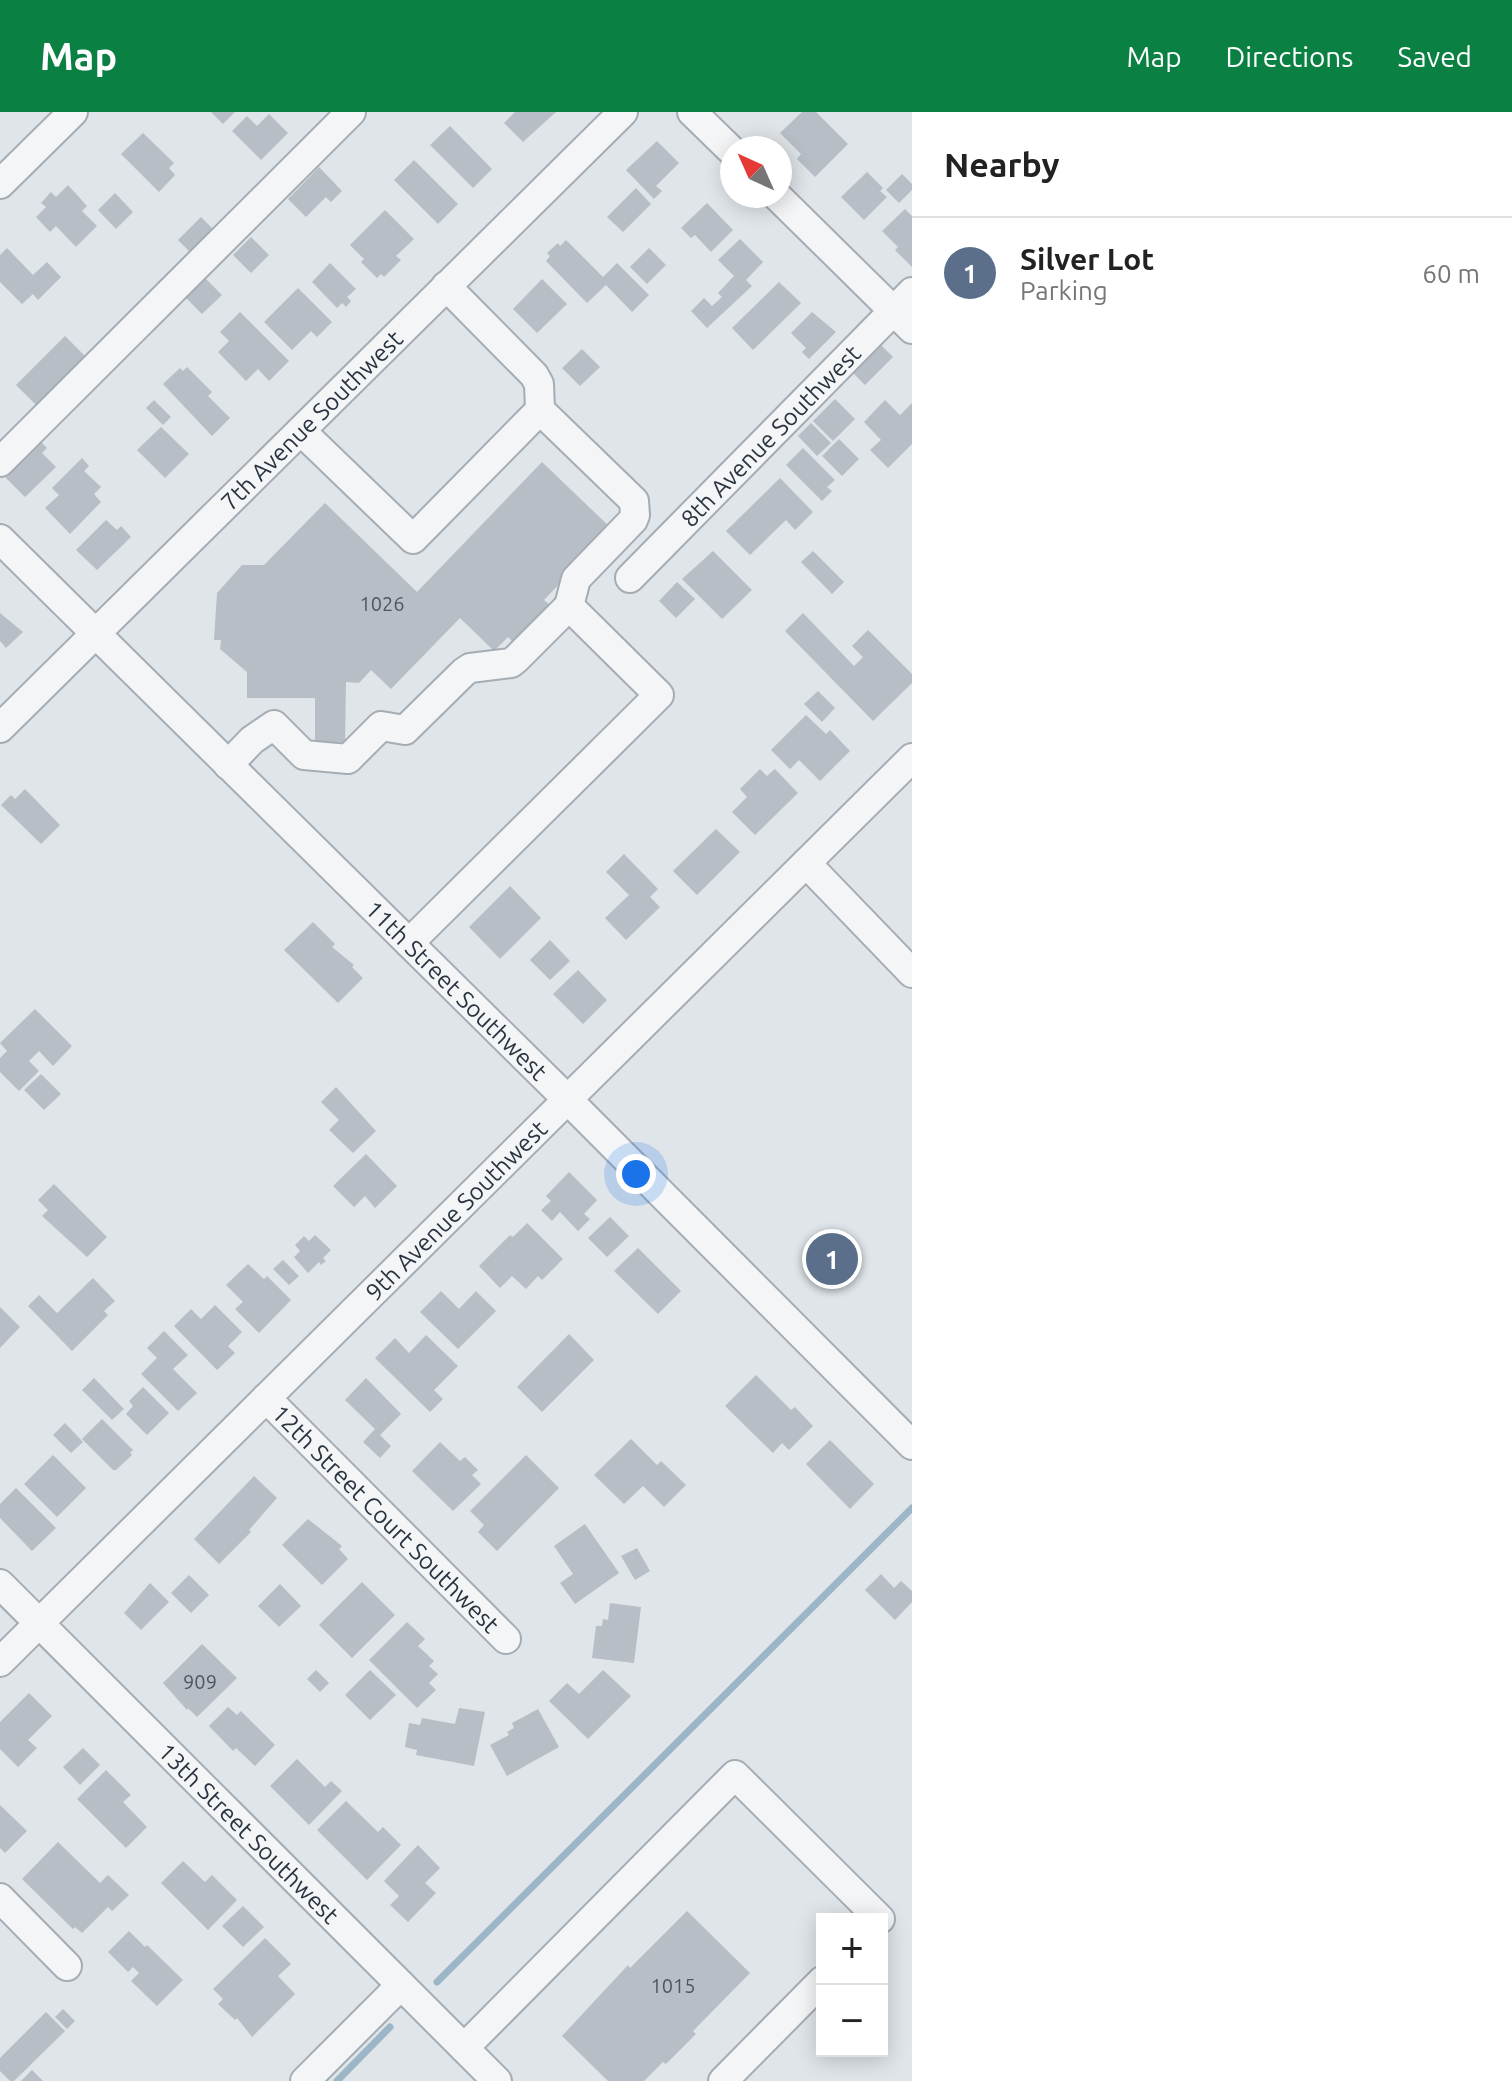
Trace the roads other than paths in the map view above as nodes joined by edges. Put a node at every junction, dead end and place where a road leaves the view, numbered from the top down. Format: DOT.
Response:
graph roads {
  1 [pos="73,112"];
  2 [pos="351,112"];
  3 [pos="623,112"];
  4 [pos="692,112"];
  5 [pos="720,139"];
  6 [pos="0,184"];
  7 [pos="791,208"];
  8 [pos="446,286"];
  9 [pos="906,310"];
  10 [pos="540,410"];
  11 [pos="301,431"];
  12 [pos="0,462"];
  13 [pos="0,539"];
  14 [pos="630,578"];
  15 [pos="569,606"];
  16 [pos="95,634"];
  17 [pos="0,728"];
  18 [pos="912,758"];
  19 [pos="228,765"];
  20 [pos="806,863"];
  21 [pos="409,943"];
  22 [pos="912,973"];
  23 [pos="568,1100"];
  24 [pos="266,1398"];
  25 [pos="912,1445"];
  26 [pos="0,1584"];
  27 [pos="40,1622"];
  28 [pos="506,1639"];
  29 [pos="0,1662"];
  30 [pos="0,1898"];
  31 [pos="874,1913"];
  32 [pos="67,1966"];
  33 [pos="401,1985"];
  34 [pos="818,1985"];
  35 [pos="464,2048"];
  36 [pos="305,2081"];
  37 [pos="497,2081"];
  38 [pos="723,2081"];
  1 -- 6 [label="street"];
  2 -- 12 [label="street"];
  3 -- 8 [label="street, 7th Avenue Southwest"];
  4 -- 5 [label="street"];
  7 -- 9 [label="street"];
  8 -- 10 [label="street"];
  8 -- 11 [label="street, 7th Avenue Southwest"];
  9 -- 14 [label="street, 8th Avenue Southwest"];
  10 -- 11 [label="street"];
  10 -- 15 [label="street"];
  11 -- 16 [label="street, 7th Avenue Southwest"];
  13 -- 16 [label="street, 11th Street Southwest"];
  15 -- 19 [label="street"];
  15 -- 21 [label="street"];
  16 -- 17 [label="street, 7th Avenue Southwest"];
  16 -- 19 [label="street, 11th Street Southwest"];
  18 -- 20 [label="street, 9th Avenue Southwest"];
  19 -- 21 [label="street, 11th Street Southwest"];
  20 -- 22 [label="street"];
  20 -- 23 [label="street, 9th Avenue Southwest"];
  21 -- 23 [label="street, 11th Street Southwest"];
  23 -- 24 [label="street, 9th Avenue Southwest"];
  23 -- 25 [label="street, 11th Street Southwest"];
  24 -- 27 [label="street, 9th Avenue Southwest"];
  24 -- 28 [label="street, 12th Street Court Southwest"];
  26 -- 27 [label="street, 13th Street Southwest"];
  27 -- 29 [label="street, 9th Avenue Southwest"];
  27 -- 33 [label="street, 13th Street Southwest"];
  30 -- 32 [label="street"];
  31 -- 35 [label="street"];
  33 -- 35 [label="street, 13th Street Southwest"];
  33 -- 36 [label="street"];
  34 -- 38 [label="street"];
  35 -- 37 [label="street, 13th Street Southwest"];
}
